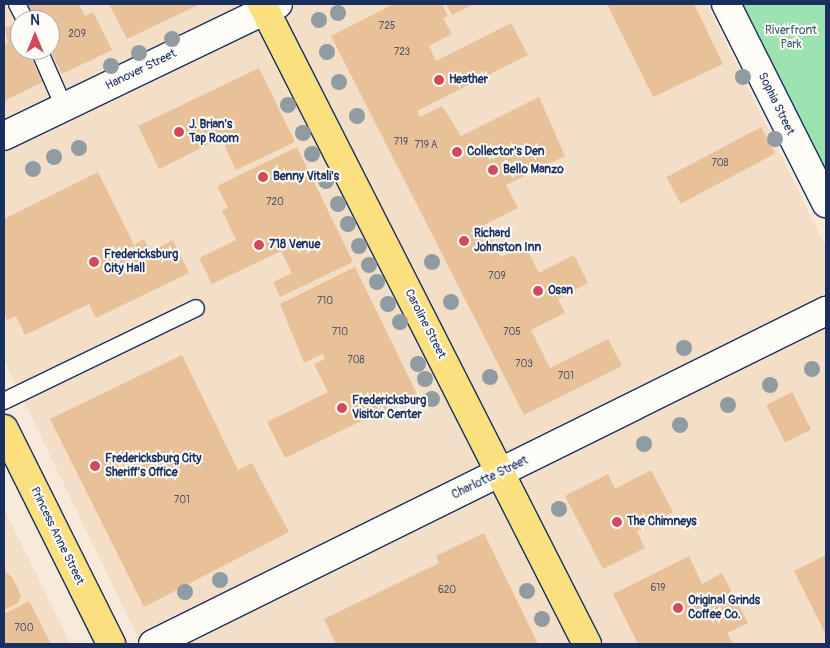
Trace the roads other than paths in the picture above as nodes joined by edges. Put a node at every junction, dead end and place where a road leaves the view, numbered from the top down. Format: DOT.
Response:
graph roads {
  1 [pos="726,4"];
  2 [pos="268,6"];
  3 [pos="43,60"];
  4 [pos="64,107"];
  5 [pos="4,136"];
  6 [pos="826,203"];
  7 [pos="196,308"];
  8 [pos="826,311"];
  9 [pos="4,401"];
  10 [pos="6,440"];
  11 [pos="501,472"];
  12 [pos="111,644"];
  13 [pos="153,644"];
  14 [pos="587,644"];
  1 -- 6 [label="street, Sophia Street"];
  2 -- 4 [label="street, Hanover Street"];
  2 -- 11 [label="main road, Caroline Street"];
  3 -- 4 [label="lane"];
  4 -- 5 [label="street, Hanover Street"];
  7 -- 9 [label="lane"];
  8 -- 11 [label="street, Charlotte Street"];
  10 -- 12 [label="main road, Princess Anne Street"];
  11 -- 13 [label="street, Charlotte Street"];
  11 -- 14 [label="main road, Caroline Street"];
}
